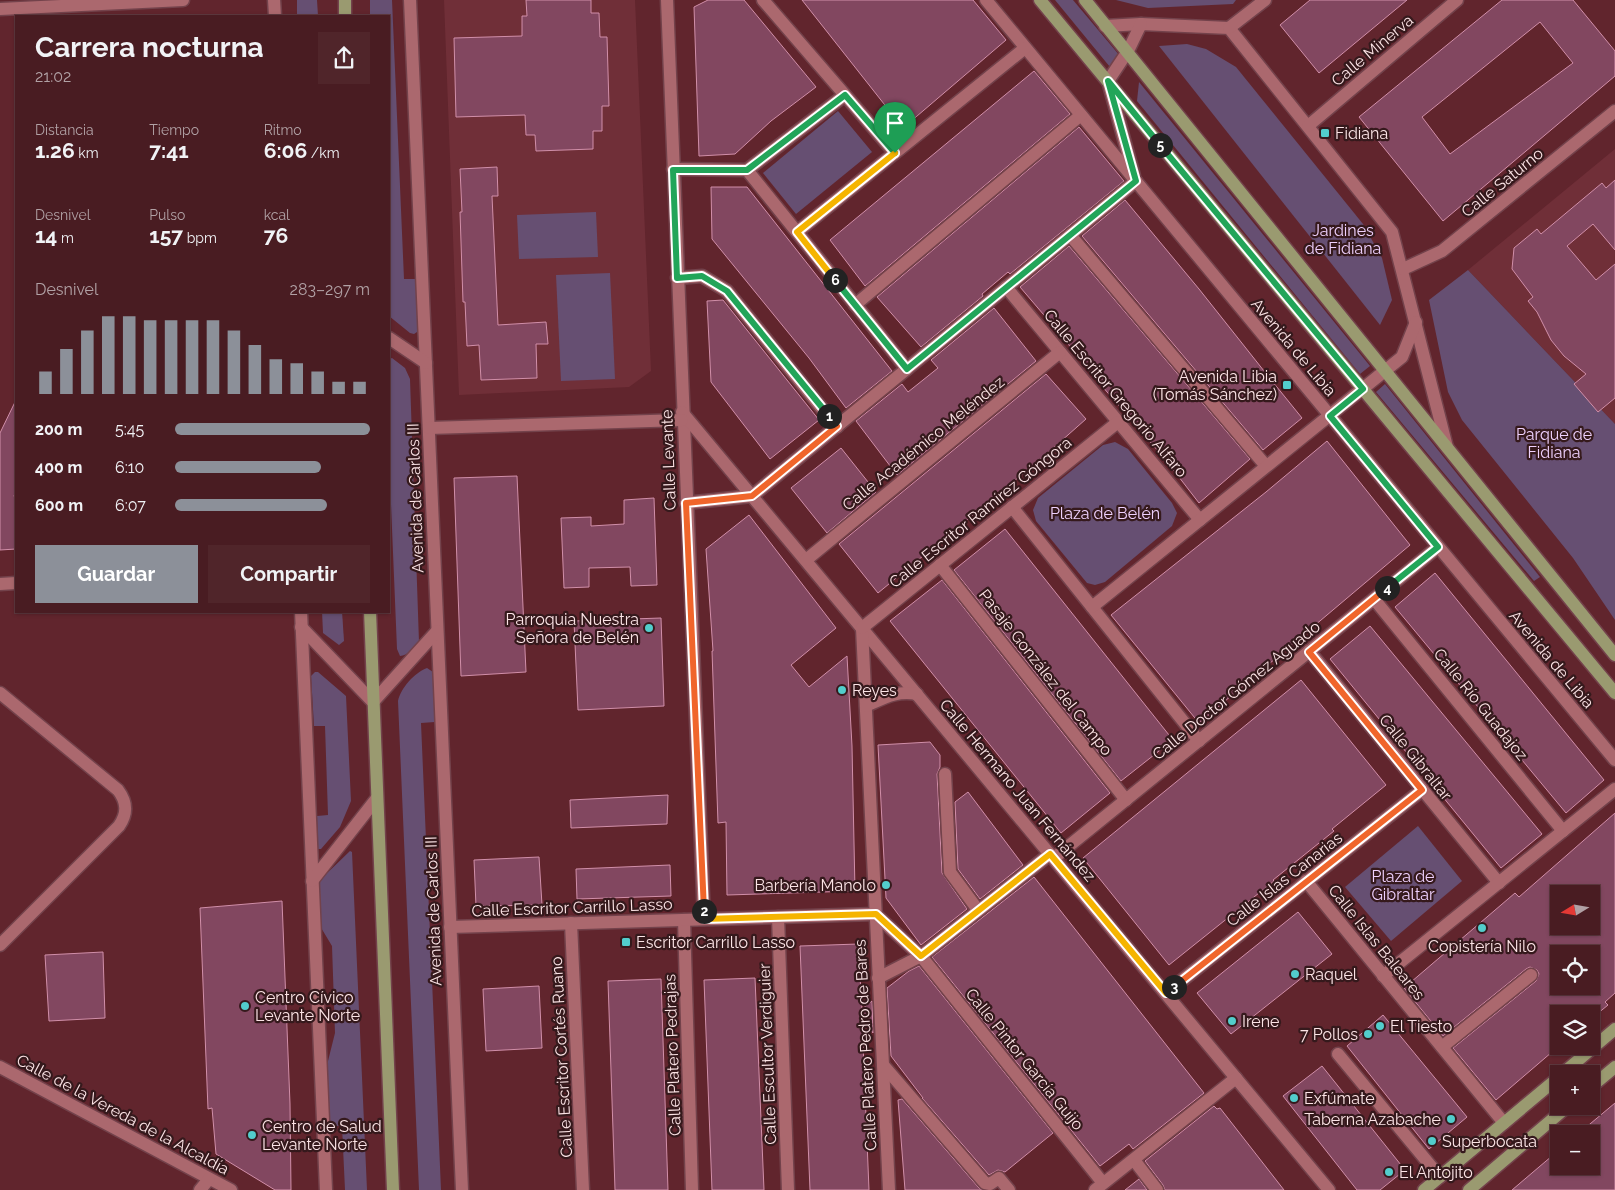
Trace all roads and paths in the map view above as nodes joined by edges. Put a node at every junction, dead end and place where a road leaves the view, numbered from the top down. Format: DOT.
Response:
graph roads {
  1 [pos="183,0"];
  2 [pos="274,0"];
  3 [pos="344,0"];
  4 [pos="410,0"];
  5 [pos="667,0"];
  6 [pos="763,0"];
  7 [pos="986,0"];
  8 [pos="1040,0"];
  9 [pos="1085,0"];
  10 [pos="1265,0"];
  11 [pos="1458,0"];
  12 [pos="0,9"];
  13 [pos="274,15"];
  14 [pos="345,15"];
  15 [pos="1141,24"];
  16 [pos="1105,26"];
  17 [pos="1229,28"];
  18 [pos="1025,48"];
  19 [pos="1128,51"];
  20 [pos="1108,81"];
  21 [pos="845,95"];
  22 [pos="1615,111"];
  23 [pos="1080,115"];
  24 [pos="1308,126"];
  25 [pos="895,153"];
  26 [pos="673,170"];
  27 [pos="747,170"];
  28 [pos="1136,181"];
  29 [pos="797,232"];
  30 [pos="1070,236"];
  31 [pos="1403,269"];
  32 [pos="677,278"];
  33 [pos="1006,287"];
  34 [pos="855,305"];
  35 [pos="1416,322"];
  36 [pos="390,339"];
  37 [pos="1060,352"];
  38 [pos="426,363"];
  39 [pos="907,369"];
  40 [pos="1386,370"];
  41 [pos="1363,389"];
  42 [pos="682,416"];
  43 [pos="1330,416"];
  44 [pos="1118,422"];
  45 [pos="837,426"];
  46 [pos="429,428"];
  47 [pos="1447,447"];
  48 [pos="1266,466"];
  49 [pos="752,496"];
  50 [pos="686,503"];
  51 [pos="1012,507"];
  52 [pos="1200,520"];
  53 [pos="1438,547"];
  54 [pos="806,560"];
  55 [pos="940,565"];
  56 [pos="15,583"];
  57 [pos="0,584"];
  58 [pos="1374,599"];
  59 [pos="1092,607"];
  60 [pos="300,613"];
  61 [pos="370,613"];
  62 [pos="301,628"];
  63 [pos="862,628"];
  64 [pos="437,632"];
  65 [pos="1309,652"];
  66 [pos="1615,655"];
  67 [pos="1615,693"];
  68 [pos="0,694"];
  69 [pos="917,694"];
  70 [pos="373,702"];
  71 [pos="866,706"];
  72 [pos="1199,741"];
  73 [pos="1615,760"];
  74 [pos="945,774"];
  75 [pos="1615,789"];
  76 [pos="1422,790"];
  77 [pos="377,798"];
  78 [pos="1126,800"];
  79 [pos="1563,831"];
  80 [pos="1052,856"];
  81 [pos="312,881"];
  82 [pos="1306,882"];
  83 [pos="1499,883"];
  84 [pos="978,910"];
  85 [pos="876,914"];
  86 [pos="778,917"];
  87 [pos="704,919"];
  88 [pos="684,920"];
  89 [pos="571,923"];
  90 [pos="450,927"];
  91 [pos="0,945"];
  92 [pos="921,956"];
  93 [pos="1531,974"];
  94 [pos="1383,976"];
  95 [pos="878,978"];
  96 [pos="1166,993"];
  97 [pos="1615,1029"];
  98 [pos="1442,1047"];
  99 [pos="1338,1054"];
  100 [pos="1573,1065"];
  101 [pos="883,1066"];
  102 [pos="0,1067"];
  103 [pos="1615,1067"];
  104 [pos="1236,1078"];
  105 [pos="1600,1080"];
  106 [pos="1550,1085"];
  107 [pos="1557,1115"];
  108 [pos="1504,1123"];
  109 [pos="1134,1160"];
  110 [pos="1440,1177"];
  111 [pos="209,1179"];
  112 [pos="1099,1187"];
  113 [pos="200,1190"];
  114 [pos="231,1190"];
  115 [pos="326,1190"];
  116 [pos="394,1190"];
  117 [pos="462,1190"];
  118 [pos="583,1190"];
  119 [pos="692,1190"];
  120 [pos="788,1190"];
  121 [pos="888,1190"];
  122 [pos="1009,1190"];
  123 [pos="1157,1190"];
  124 [pos="1329,1190"];
  125 [pos="1424,1190"];
  126 [pos="1469,1190"];
  1 -- 12 [label="street"];
  2 -- 13 [label="street"];
  3 -- 14 [label="main road"];
  4 -- 38 [label="street, Avenida de Carlos III"];
  5 -- 26 [label="street, Calle Levante"];
  6 -- 21 [label="street"];
  7 -- 18 [label="street, Avenida de Libia"];
  8 -- 20 [label="main road, Avenida de Libia"];
  9 -- 16 [label="main road"];
  10 -- 17 [label="street"];
  11 -- 24 [label="street, Calle Minerva"];
  15 -- 16 [label="street"];
  15 -- 17 [label="street"];
  15 -- 19 [label="street"];
  16 -- 19 [label="main road"];
  17 -- 24 [label="street"];
  18 -- 23 [label="street, Avenida de Libia"];
  18 -- 25 [label="street"];
  19 -- 20 [label="street"];
  19 -- 40 [label="main road"];
  20 -- 28 [label="street"];
  20 -- 41 [label="main road, Avenida de Libia"];
  21 -- 25 [label="street"];
  21 -- 27 [label="street"];
  22 -- 31 [label="street, Calle Saturno"];
  23 -- 28 [label="street, Avenida de Libia"];
  23 -- 34 [label="street"];
  24 -- 31 [label="street"];
  25 -- 29 [label="street"];
  26 -- 27 [label="street"];
  26 -- 32 [label="street, Calle Levante"];
  27 -- 29 [label="street"];
  28 -- 30 [label="street"];
  28 -- 43 [label="street, Avenida de Libia"];
  29 -- 34 [label="street"];
  30 -- 33 [label="street"];
  30 -- 48 [label="street"];
  31 -- 35 [label="street"];
  32 -- 42 [label="street, Calle Levante"];
  32 -- 45 [label="street"];
  33 -- 37 [label="street, Calle Escritor Gregorio Alfaro"];
  33 -- 39 [label="street"];
  34 -- 39 [label="street"];
  35 -- 40 [label="street, Avenida de Libia"];
  35 -- 47 [label="street"];
  36 -- 38 [label="street"];
  37 -- 44 [label="street, Calle Escritor Gregorio Alfaro"];
  37 -- 54 [label="street, Calle Académico Meléndez"];
  38 -- 46 [label="street, Avenida de Carlos III"];
  39 -- 45 [label="street"];
  40 -- 41 [label="street, Avenida de Libia"];
  40 -- 47 [label="main road"];
  41 -- 43 [label="street"];
  41 -- 67 [label="main road, Avenida de Libia"];
  42 -- 46 [label="street"];
  42 -- 49 [label="street, Calle Hermano Juan Fernández"];
  42 -- 50 [label="street, Calle Levante"];
  43 -- 48 [label="street"];
  43 -- 53 [label="street, Avenida de Libia"];
  44 -- 51 [label="street, Calle Escritor Ramírez Góngora"];
  44 -- 52 [label="street, Calle Escritor Gregorio Alfaro"];
  45 -- 49 [label="street"];
  46 -- 64 [label="street, Avenida de Carlos III"];
  47 -- 66 [label="main road"];
  48 -- 52 [label="street"];
  49 -- 50 [label="street"];
  49 -- 54 [label="street, Calle Hermano Juan Fernández"];
  50 -- 87 [label="street, Calle Levante"];
  51 -- 55 [label="street, Calle Escritor Ramírez Góngora"];
  51 -- 59 [label="street"];
  52 -- 59 [label="street"];
  53 -- 58 [label="street, Calle Doctor Gómez Aguado"];
  53 -- 73 [label="street, Avenida de Libia"];
  54 -- 63 [label="street, Calle Hermano Juan Fernández"];
  55 -- 63 [label="street, Calle Escritor Ramírez Góngora"];
  55 -- 78 [label="street, Pasaje González del Campo"];
  56 -- 57 [label="street"];
  58 -- 65 [label="street, Calle Doctor Gómez Aguado"];
  58 -- 79 [label="street, Calle Río Guadajoz"];
  59 -- 72 [label="street"];
  60 -- 62 [label="street"];
  61 -- 70 [label="main road"];
  62 -- 70 [label="street"];
  62 -- 81 [label="street"];
  63 -- 69 [label="street, Calle Hermano Juan Fernández"];
  63 -- 71 [label="street, Calle Platero Pedro de Bares"];
  64 -- 70 [label="street"];
  64 -- 90 [label="street, Avenida de Carlos III"];
  65 -- 72 [label="street, Calle Doctor Gómez Aguado"];
  65 -- 76 [label="street, Calle Gibraltar"];
  68 -- 91 [label="street"];
  69 -- 71 [label="street"];
  69 -- 80 [label="street, Calle Hermano Juan Fernández"];
  70 -- 77 [label="main road"];
  71 -- 85 [label="street, Calle Platero Pedro de Bares"];
  72 -- 78 [label="street, Calle Doctor Gómez Aguado"];
  74 -- 84 [label="street"];
  75 -- 79 [label="street"];
  76 -- 82 [label="street, Calle Islas Canarias"];
  76 -- 83 [label="street, Calle Gibraltar"];
  77 -- 81 [label="street"];
  77 -- 116 [label="main road"];
  78 -- 80 [label="street, Calle Doctor Gómez Aguado"];
  79 -- 83 [label="street"];
  80 -- 84 [label="street"];
  80 -- 96 [label="street, Calle Hermano Juan Fernández"];
  81 -- 115 [label="street"];
  82 -- 94 [label="street, Calle Islas Baleares"];
  82 -- 96 [label="street, Calle Islas Canarias"];
  83 -- 94 [label="street"];
  84 -- 92 [label="street"];
  85 -- 86 [label="street, Calle Escritor Carrillo Lasso"];
  85 -- 92 [label="street, Calle Pintor García Guijo"];
  85 -- 95 [label="street, Calle Platero Pedro de Bares"];
  86 -- 87 [label="street, Calle Escritor Carrillo Lasso"];
  86 -- 120 [label="street, Calle Escultor Verdiguier"];
  87 -- 88 [label="street, Calle Escritor Carrillo Lasso"];
  88 -- 89 [label="street, Calle Escritor Carrillo Lasso"];
  88 -- 119 [label="street, Calle Platero Pedrajas"];
  89 -- 90 [label="street, Calle Escritor Carrillo Lasso"];
  89 -- 118 [label="street, Calle Escritor Cortés Ruano"];
  90 -- 117 [label="street, Avenida de Carlos III"];
  92 -- 95 [label="street"];
  92 -- 112 [label="street, Calle Pintor García Guijo"];
  93 -- 98 [label="street"];
  94 -- 98 [label="street, Calle Islas Baleares"];
  95 -- 101 [label="street, Calle Platero Pedro de Bares"];
  96 -- 104 [label="street, Calle Hermano Juan Fernández"];
  97 -- 100 [label="main road"];
  98 -- 108 [label="street, Calle Islas Baleares"];
  99 -- 110 [label="street"];
  101 -- 121 [label="street, Calle Platero Pedro de Bares"];
  101 -- 122 [label="street"];
  102 -- 111 [label="street, Calle de la Vereda de la Alcaldía"];
  103 -- 105 [label="main road"];
  104 -- 109 [label="street"];
  104 -- 124 [label="street, Calle Hermano Juan Fernández"];
  106 -- 108 [label="main road"];
  107 -- 126 [label="main road"];
  108 -- 110 [label="main road"];
  109 -- 112 [label="street"];
  109 -- 123 [label="street"];
  110 -- 125 [label="main road"];
  111 -- 113 [label="street"];
  111 -- 114 [label="street, Calle de la Vereda de la Alcaldía"];
}
